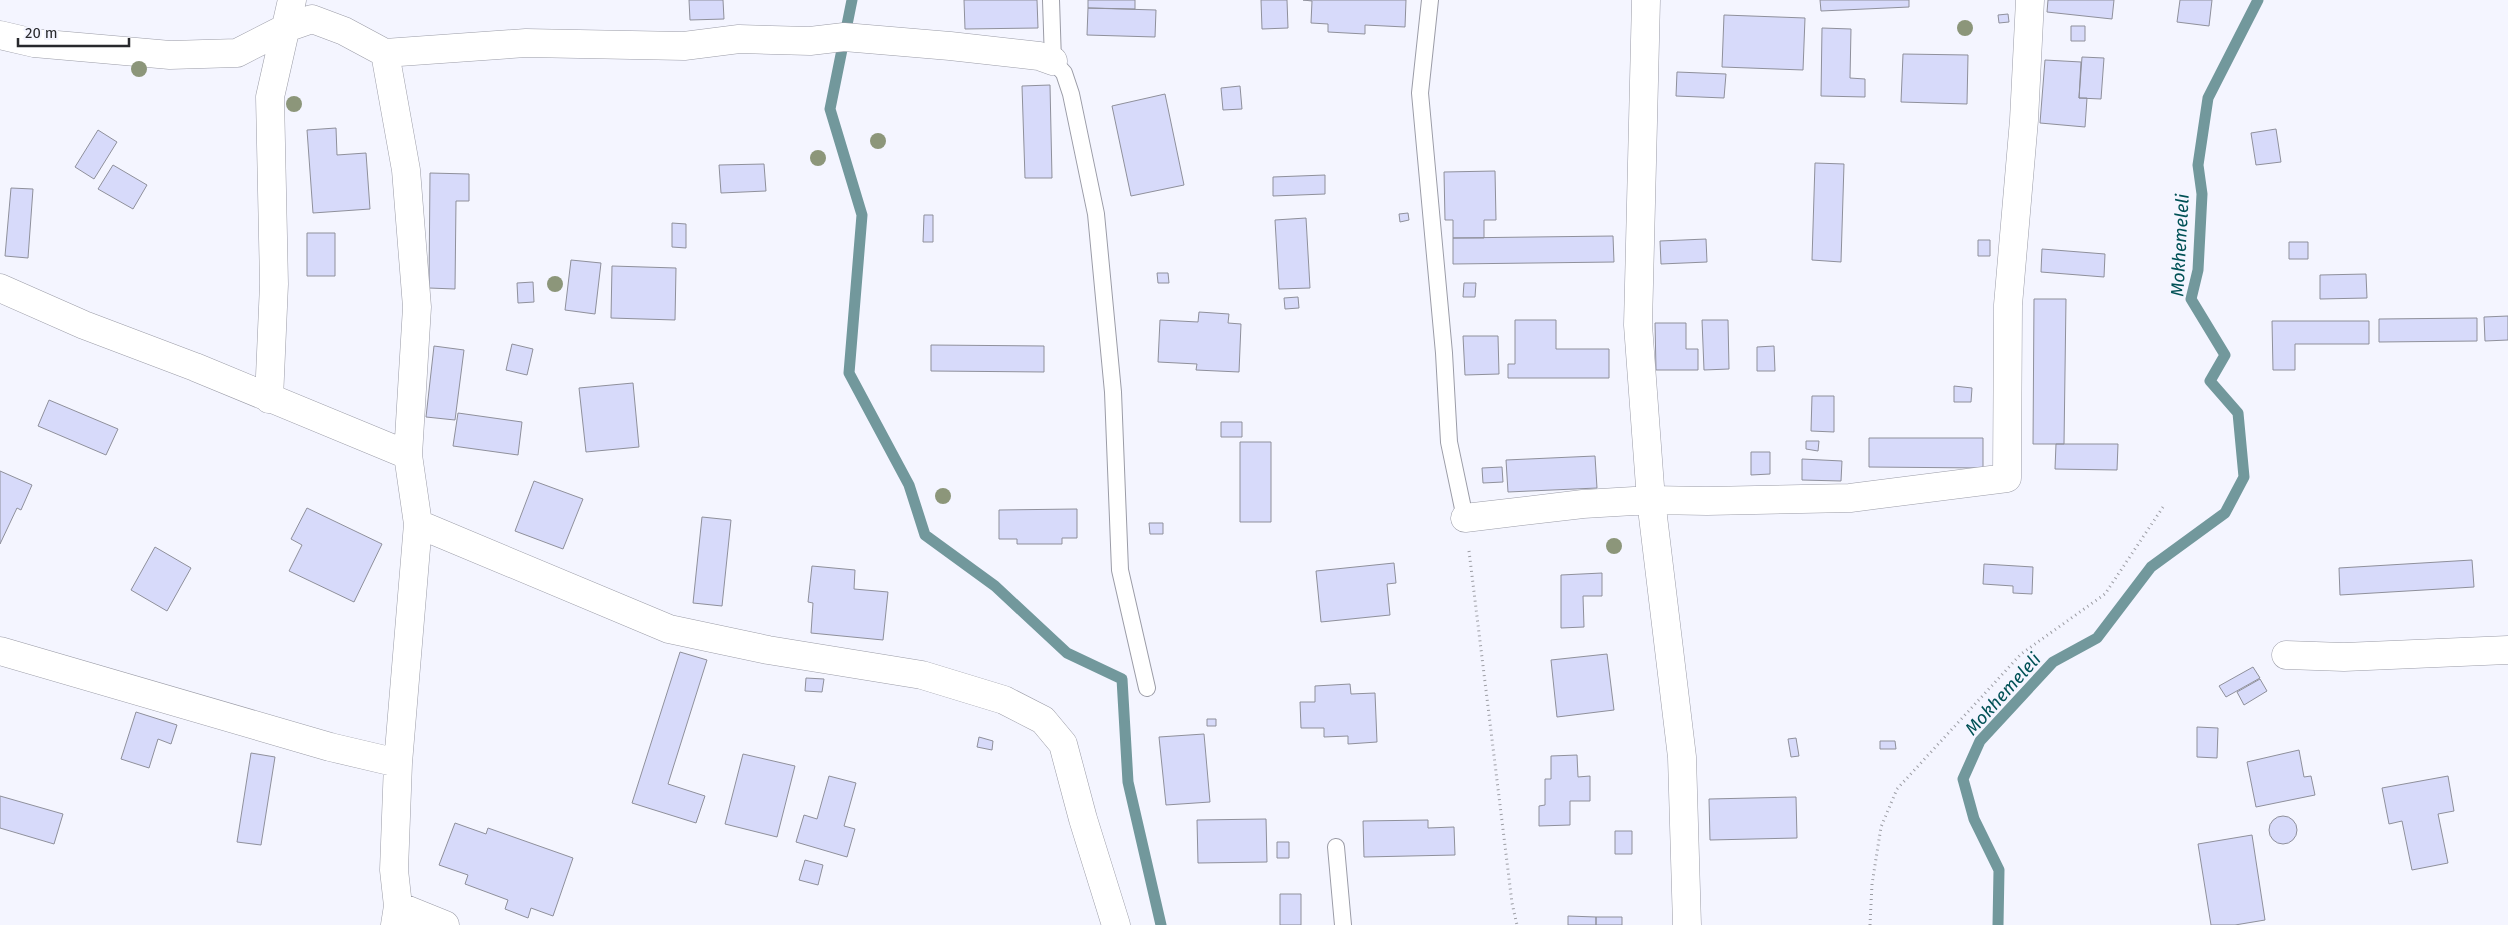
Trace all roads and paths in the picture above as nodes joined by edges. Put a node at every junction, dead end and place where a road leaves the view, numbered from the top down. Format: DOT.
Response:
graph roads {
  1 [pos="292,0"];
  2 [pos="1051,0"];
  3 [pos="1430,0"];
  4 [pos="1646,0"];
  5 [pos="2030,0"];
  6 [pos="286,28"];
  7 [pos="0,35"];
  8 [pos="385,53"];
  9 [pos="1053,61"];
  10 [pos="0,288"];
  11 [pos="269,399"];
  12 [pos="408,455"];
  13 [pos="1651,500"];
  14 [pos="2163,507"];
  15 [pos="1465,518"];
  16 [pos="418,524"];
  17 [pos="2508,650"];
  18 [pos="0,651"];
  19 [pos="2286,655"];
  20 [pos="1147,688"];
  21 [pos="398,763"];
  22 [pos="1336,847"];
  23 [pos="396,916"];
  24 [pos="445,925"];
  25 [pos="1116,925"];
  26 [pos="1343,925"];
  27 [pos="1517,925"];
  28 [pos="1687,925"];
  29 [pos="1870,925"];
  1 -- 6 [label="street"];
  2 -- 9 [label="lane"];
  3 -- 15 [label="lane"];
  4 -- 13 [label="street"];
  5 -- 13 [label="street"];
  6 -- 7 [label="street"];
  6 -- 8 [label="street"];
  6 -- 11 [label="street"];
  8 -- 9 [label="street"];
  8 -- 12 [label="street"];
  9 -- 20 [label="lane"];
  10 -- 11 [label="street"];
  11 -- 12 [label="street"];
  12 -- 16 [label="street"];
  13 -- 15 [label="street"];
  13 -- 28 [label="street"];
  14 -- 29 [label="path"];
  15 -- 27 [label="path"];
  16 -- 21 [label="street"];
  16 -- 25 [label="street"];
  17 -- 19 [label="street"];
  18 -- 21 [label="street"];
  21 -- 23 [label="street"];
  22 -- 26 [label="lane"];
  23 -- 24 [label="street"];
}
